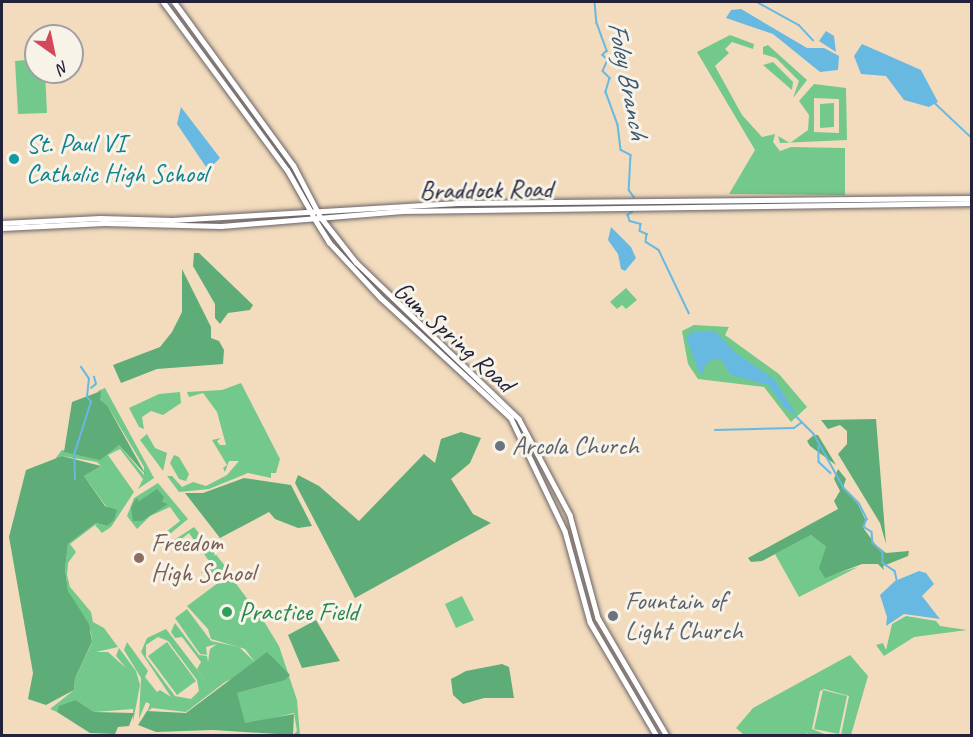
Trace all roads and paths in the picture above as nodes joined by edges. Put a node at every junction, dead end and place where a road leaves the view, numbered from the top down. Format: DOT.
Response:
graph roads {
  1 [pos="163,2"];
  2 [pos="174,2"];
  3 [pos="972,198"];
  4 [pos="672,202"];
  5 [pos="457,203"];
  6 [pos="972,203"];
  7 [pos="402,205"];
  8 [pos="627,208"];
  9 [pos="429,210"];
  10 [pos="375,212"];
  11 [pos="315,213"];
  12 [pos="229,217"];
  13 [pos="2,223"];
  14 [pos="185,226"];
  15 [pos="2,228"];
  16 [pos="657,735"];
  17 [pos="668,735"];
  1 -- 11 [label="main road, Gum Spring Road"];
  2 -- 11 [label="main road, Gum Spring Road"];
  3 -- 4 [label="main road, Braddock Road"];
  4 -- 5 [label="main road, Braddock Road"];
  4 -- 8 [label="main road"];
  5 -- 7 [label="main road, Braddock Road"];
  5 -- 9 [label="main road"];
  6 -- 8 [label="main road, Braddock Road"];
  7 -- 10 [label="main road"];
  7 -- 11 [label="main road, Braddock Road"];
  8 -- 9 [label="main road, Braddock Road"];
  9 -- 10 [label="main road, Braddock Road"];
  10 -- 11 [label="main road, Braddock Road"];
  11 -- 12 [label="main road, Braddock Road"];
  11 -- 14 [label="main road, Braddock Road"];
  11 -- 16 [label="main road, Gum Spring Road"];
  11 -- 17 [label="main road, Gum Spring Road"];
  12 -- 13 [label="main road, Braddock Road"];
  12 -- 14 [label="main road"];
  14 -- 15 [label="main road, Braddock Road"];
}
